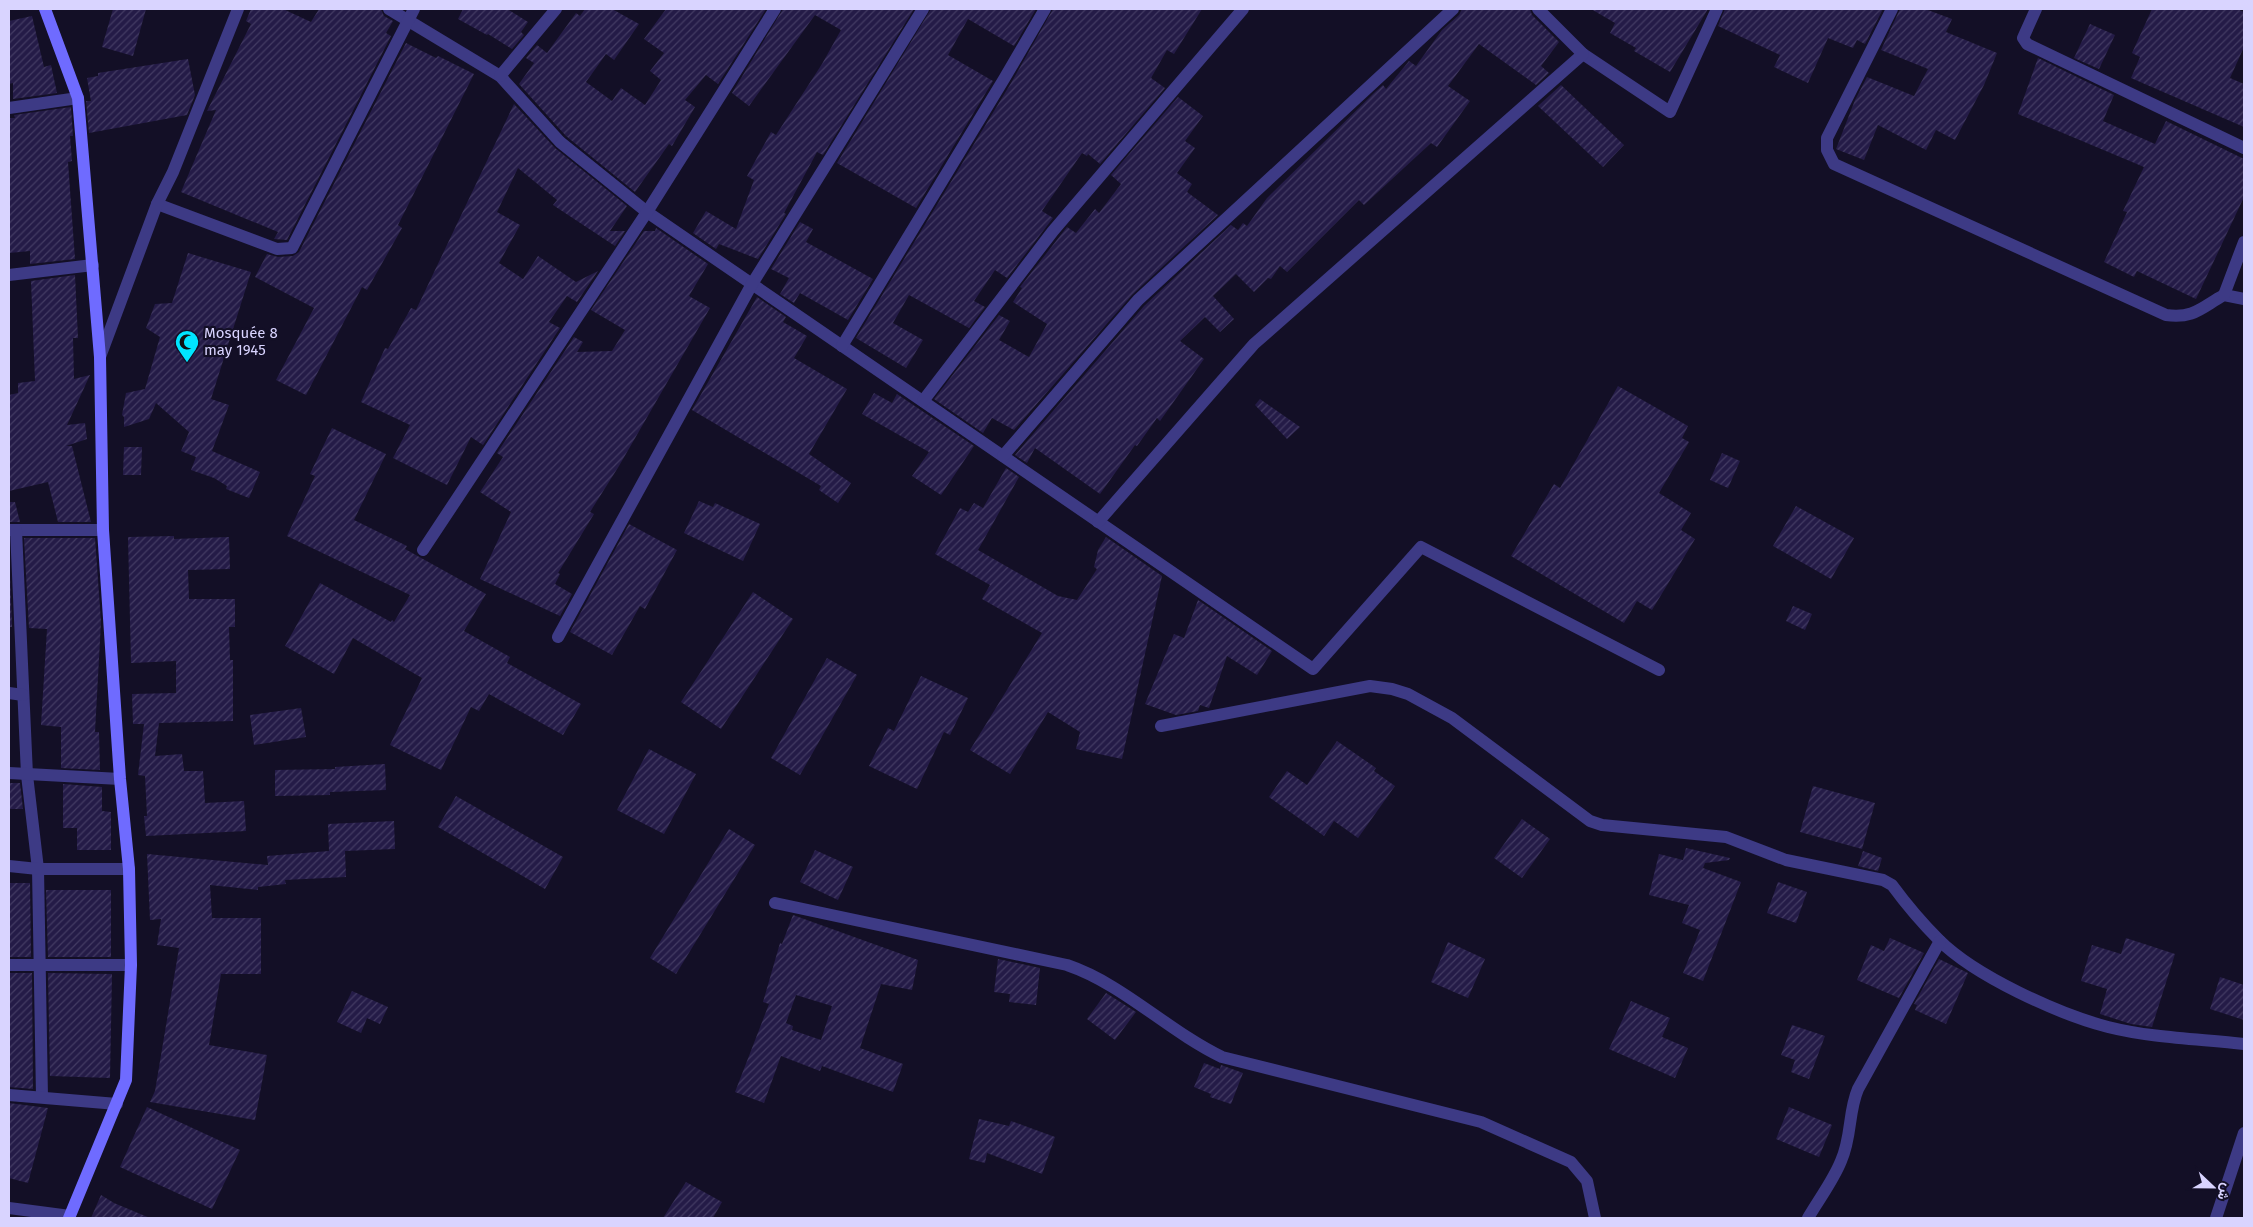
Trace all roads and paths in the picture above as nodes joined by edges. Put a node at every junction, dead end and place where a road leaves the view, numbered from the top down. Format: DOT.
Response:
graph roads {
  1 [pos="45,9"];
  2 [pos="238,9"];
  3 [pos="389,9"];
  4 [pos="556,9"];
  5 [pos="775,9"];
  6 [pos="923,9"];
  7 [pos="1044,9"];
  8 [pos="1243,9"];
  9 [pos="1453,9"];
  10 [pos="1538,9"];
  11 [pos="1716,9"];
  12 [pos="1892,9"];
  13 [pos="2036,9"];
  14 [pos="411,14"];
  15 [pos="1583,54"];
  16 [pos="500,76"];
  17 [pos="78,98"];
  18 [pos="9,108"];
  19 [pos="2244,148"];
  20 [pos="158,204"];
  21 [pos="646,212"];
  22 [pos="2244,242"];
  23 [pos="93,266"];
  24 [pos="9,274"];
  25 [pos="752,284"];
  26 [pos="2224,295"];
  27 [pos="2244,299"];
  28 [pos="842,346"];
  29 [pos="100,357"];
  30 [pos="923,401"];
  31 [pos="1003,456"];
  32 [pos="1098,522"];
  33 [pos="12,530"];
  34 [pos="103,530"];
  35 [pos="423,550"];
  36 [pos="14,615"];
  37 [pos="558,637"];
  38 [pos="1659,670"];
  39 [pos="9,693"];
  40 [pos="24,694"];
  41 [pos="1161,726"];
  42 [pos="9,774"];
  43 [pos="27,775"];
  44 [pos="120,779"];
  45 [pos="9,866"];
  46 [pos="38,869"];
  47 [pos="129,869"];
  48 [pos="775,904"];
  49 [pos="1940,941"];
  50 [pos="9,965"];
  51 [pos="39,965"];
  52 [pos="131,965"];
  53 [pos="2244,1044"];
  54 [pos="9,1095"];
  55 [pos="42,1098"];
  56 [pos="117,1104"];
  57 [pos="2244,1133"];
  58 [pos="9,1208"];
  59 [pos="69,1217"];
  60 [pos="1595,1218"];
  61 [pos="1808,1218"];
  62 [pos="2216,1218"];
  1 -- 17 [label="street"];
  2 -- 20 [label="street"];
  3 -- 14 [label="street"];
  4 -- 16 [label="street"];
  5 -- 21 [label="street"];
  6 -- 25 [label="street"];
  7 -- 28 [label="street"];
  8 -- 30 [label="street"];
  9 -- 31 [label="street"];
  10 -- 15 [label="street"];
  11 -- 15 [label="street"];
  12 -- 26 [label="street"];
  13 -- 19 [label="street"];
  14 -- 16 [label="street"];
  14 -- 20 [label="street"];
  15 -- 32 [label="street"];
  16 -- 21 [label="street"];
  17 -- 18 [label="street"];
  17 -- 23 [label="street"];
  20 -- 29 [label="street"];
  21 -- 25 [label="street"];
  21 -- 35 [label="street"];
  22 -- 26 [label="street"];
  23 -- 24 [label="street"];
  23 -- 29 [label="street"];
  25 -- 28 [label="street"];
  25 -- 37 [label="street"];
  26 -- 27 [label="street"];
  28 -- 30 [label="street"];
  29 -- 34 [label="street"];
  30 -- 31 [label="street"];
  31 -- 32 [label="street"];
  32 -- 38 [label="street"];
  33 -- 34 [label="street"];
  33 -- 36 [label="street"];
  34 -- 44 [label="street"];
  36 -- 40 [label="street"];
  39 -- 40 [label="street"];
  40 -- 43 [label="street"];
  41 -- 49 [label="street"];
  42 -- 43 [label="street"];
  43 -- 44 [label="street"];
  43 -- 46 [label="street"];
  44 -- 47 [label="street"];
  45 -- 46 [label="street"];
  46 -- 47 [label="street"];
  46 -- 51 [label="street"];
  47 -- 52 [label="street"];
  48 -- 60 [label="street"];
  49 -- 53 [label="street"];
  49 -- 61 [label="street"];
  50 -- 51 [label="street"];
  51 -- 52 [label="street"];
  51 -- 55 [label="street"];
  52 -- 56 [label="street"];
  54 -- 55 [label="street"];
  55 -- 56 [label="street"];
  56 -- 59 [label="street"];
  57 -- 62 [label="street"];
  58 -- 59 [label="street"];
}
